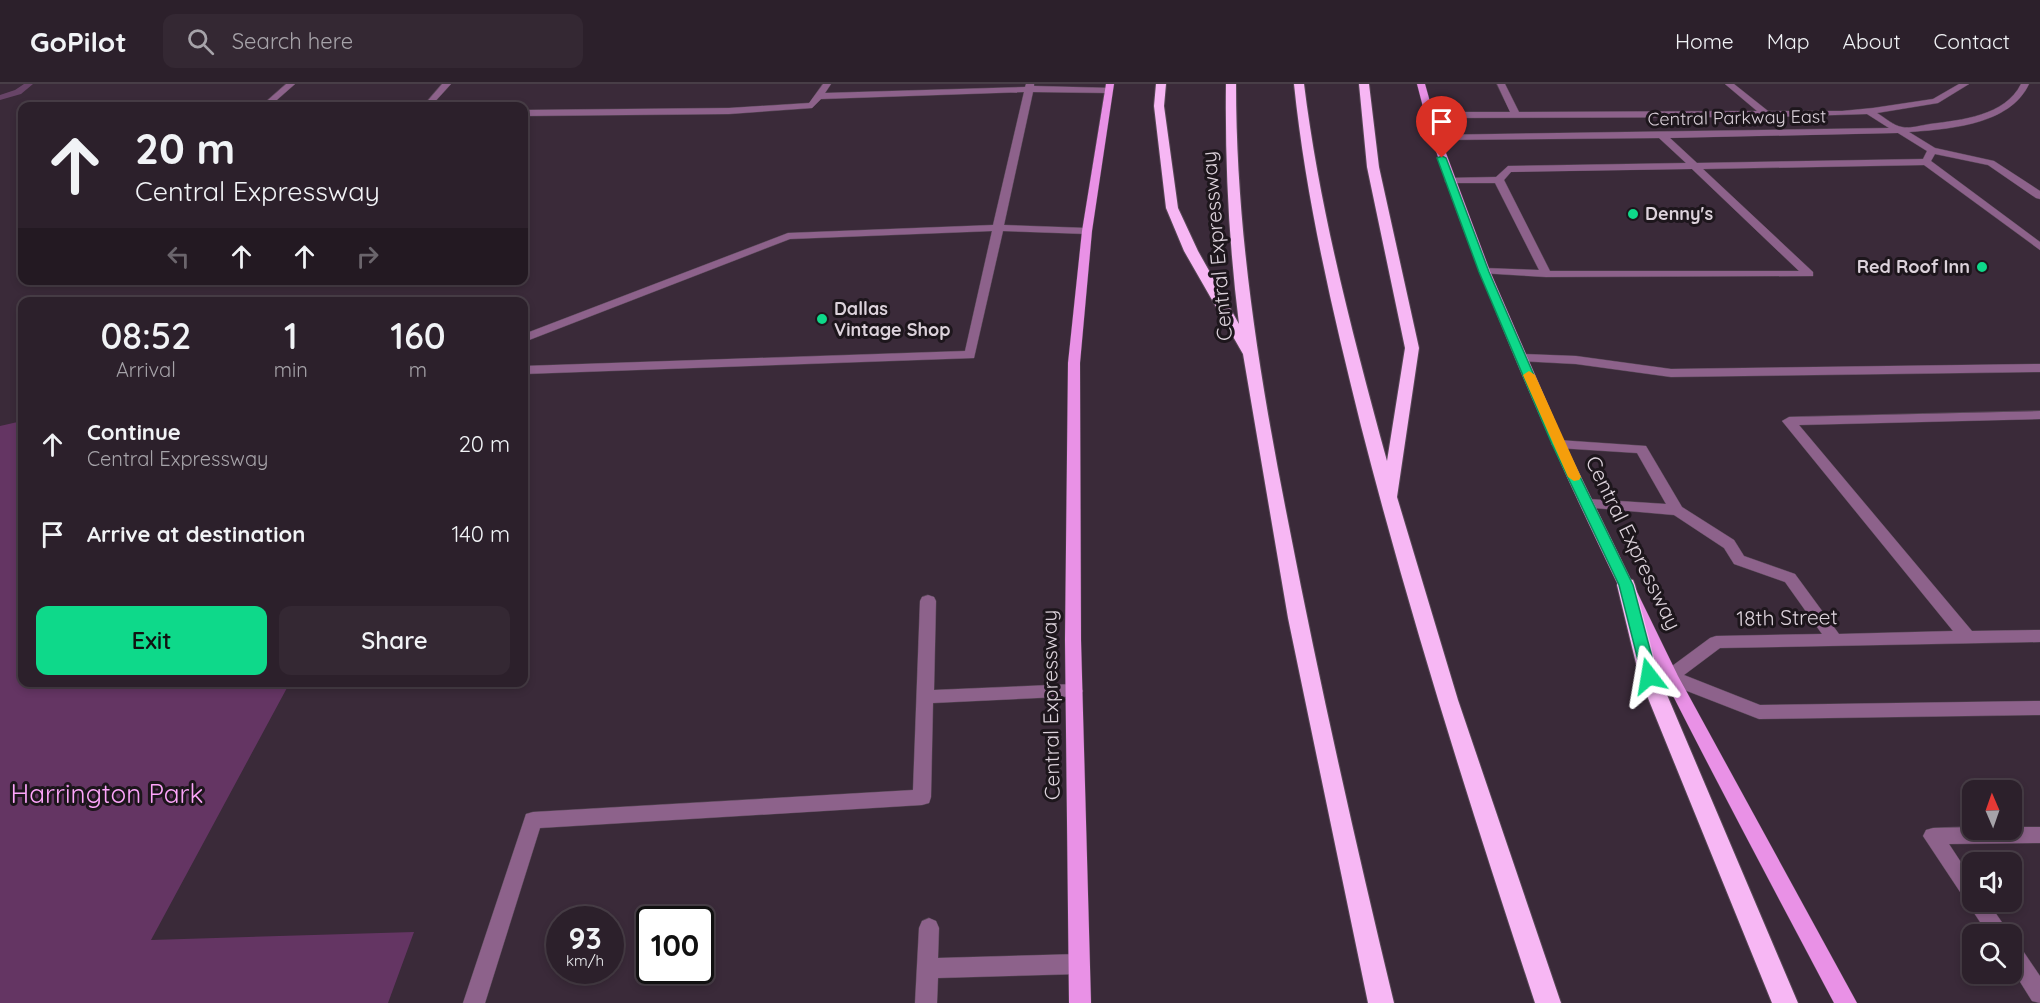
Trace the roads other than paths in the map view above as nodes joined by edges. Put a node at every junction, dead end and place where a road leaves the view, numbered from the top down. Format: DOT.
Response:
graph roads {
  1 [pos="291,84"];
  2 [pos="447,84"];
  3 [pos="827,84"];
  4 [pos="887,84"];
  5 [pos="1161,84"];
  6 [pos="1231,84"];
  7 [pos="1299,84"];
  8 [pos="1364,84"];
  9 [pos="1421,84"];
  10 [pos="1501,84"];
  11 [pos="1729,84"];
  12 [pos="1743,84"];
  13 [pos="1965,84"];
  14 [pos="2025,84"];
  15 [pos="1029,87"];
  16 [pos="1109,87"];
  17 [pos="881,94"];
  18 [pos="819,96"];
  19 [pos="270,102"];
  20 [pos="431,102"];
  21 [pos="528,112"];
  22 [pos="1869,112"];
  23 [pos="1766,114"];
  24 [pos="1429,115"];
  25 [pos="1517,115"];
  26 [pos="1902,130"];
  27 [pos="1790,134"];
  28 [pos="1662,135"];
  29 [pos="1435,137"];
  30 [pos="1932,150"];
  31 [pos="1926,162"];
  32 [pos="1694,165"];
  33 [pos="1449,180"];
  34 [pos="1499,180"];
  35 [pos="2040,196"];
  36 [pos="998,228"];
  37 [pos="1087,231"];
  38 [pos="2040,247"];
  39 [pos="1484,272"];
  40 [pos="1546,274"];
  41 [pos="528,336"];
  42 [pos="1522,358"];
  43 [pos="1252,360"];
  44 [pos="2040,368"];
  45 [pos="528,370"];
  46 [pos="2040,415"];
  47 [pos="1558,444"];
  48 [pos="1588,504"];
  49 [pos="1389,506"];
  50 [pos="1677,510"];
  51 [pos="1626,585"];
  52 [pos="928,601"];
  53 [pos="2040,636"];
  54 [pos="1968,638"];
  55 [pos="1835,640"];
  56 [pos="1670,677"];
  57 [pos="1074,691"];
  58 [pos="925,697"];
  59 [pos="2040,708"];
  60 [pos="2040,835"];
  61 [pos="1962,879"];
  62 [pos="929,928"];
  63 [pos="1079,964"];
  64 [pos="2022,967"];
  65 [pos="927,968"];
  66 [pos="2040,994"];
  67 [pos="474,1003"];
  68 [pos="926,1003"];
  69 [pos="1080,1003"];
  70 [pos="1381,1003"];
  71 [pos="1548,1003"];
  72 [pos="1785,1003"];
  73 [pos="1846,1003"];
  1 -- 19 [label="street"];
  2 -- 20 [label="street"];
  3 -- 18 [label="street"];
  4 -- 17 [label="street"];
  5 -- 43 [label="highway"];
  6 -- 43 [label="highway, Central Expressway"];
  7 -- 49 [label="highway"];
  8 -- 49 [label="highway"];
  9 -- 24 [label="main road, Central Expressway"];
  10 -- 25 [label="street"];
  11 -- 12 [label="street"];
  11 -- 23 [label="street"];
  13 -- 22 [label="street, Central Parkway East"];
  14 -- 26 [label="street, Central Parkway East"];
  15 -- 16 [label="street"];
  15 -- 17 [label="street"];
  15 -- 36 [label="street"];
  16 -- 37 [label="main road, Central Expressway"];
  17 -- 18 [label="street"];
  18 -- 21 [label="street"];
  22 -- 23 [label="street, Central Parkway East"];
  22 -- 26 [label="street"];
  23 -- 25 [label="street, Central Parkway East"];
  23 -- 27 [label="street"];
  24 -- 25 [label="street, Central Parkway East"];
  24 -- 29 [label="main road, Central Expressway"];
  26 -- 27 [label="street, Central Parkway East"];
  26 -- 30 [label="street"];
  27 -- 28 [label="street, Central Parkway East"];
  28 -- 29 [label="street, Central Parkway East"];
  28 -- 32 [label="street"];
  29 -- 33 [label="main road, Central Expressway"];
  30 -- 31 [label="street"];
  30 -- 35 [label="street"];
  31 -- 32 [label="street"];
  31 -- 38 [label="street"];
  32 -- 34 [label="street"];
  32 -- 40 [label="street"];
  33 -- 34 [label="street"];
  33 -- 39 [label="main road, Central Expressway"];
  34 -- 40 [label="street"];
  36 -- 37 [label="street"];
  36 -- 41 [label="street"];
  36 -- 45 [label="street"];
  37 -- 57 [label="main road, Central Expressway"];
  39 -- 40 [label="street"];
  39 -- 42 [label="main road, Central Expressway"];
  42 -- 44 [label="street"];
  42 -- 47 [label="main road, Central Expressway"];
  43 -- 70 [label="highway, Central Expressway"];
  46 -- 54 [label="street"];
  47 -- 48 [label="main road, Central Expressway"];
  47 -- 50 [label="street"];
  48 -- 50 [label="street"];
  48 -- 51 [label="main road, Central Expressway"];
  49 -- 71 [label="highway"];
  50 -- 55 [label="street"];
  51 -- 56 [label="main road, Central Expressway"];
  51 -- 72 [label="highway"];
  52 -- 58 [label="street"];
  53 -- 54 [label="street, 18th Street"];
  54 -- 55 [label="street, 18th Street"];
  55 -- 56 [label="street, 18th Street"];
  56 -- 59 [label="street"];
  56 -- 73 [label="main road, Central Expressway"];
  57 -- 58 [label="street"];
  57 -- 63 [label="main road, Central Expressway"];
  58 -- 67 [label="street"];
  60 -- 61 [label="street"];
  62 -- 65 [label="street"];
  63 -- 65 [label="street"];
  63 -- 69 [label="main road, Central Expressway"];
  64 -- 66 [label="street"];
  65 -- 68 [label="street"];
}
